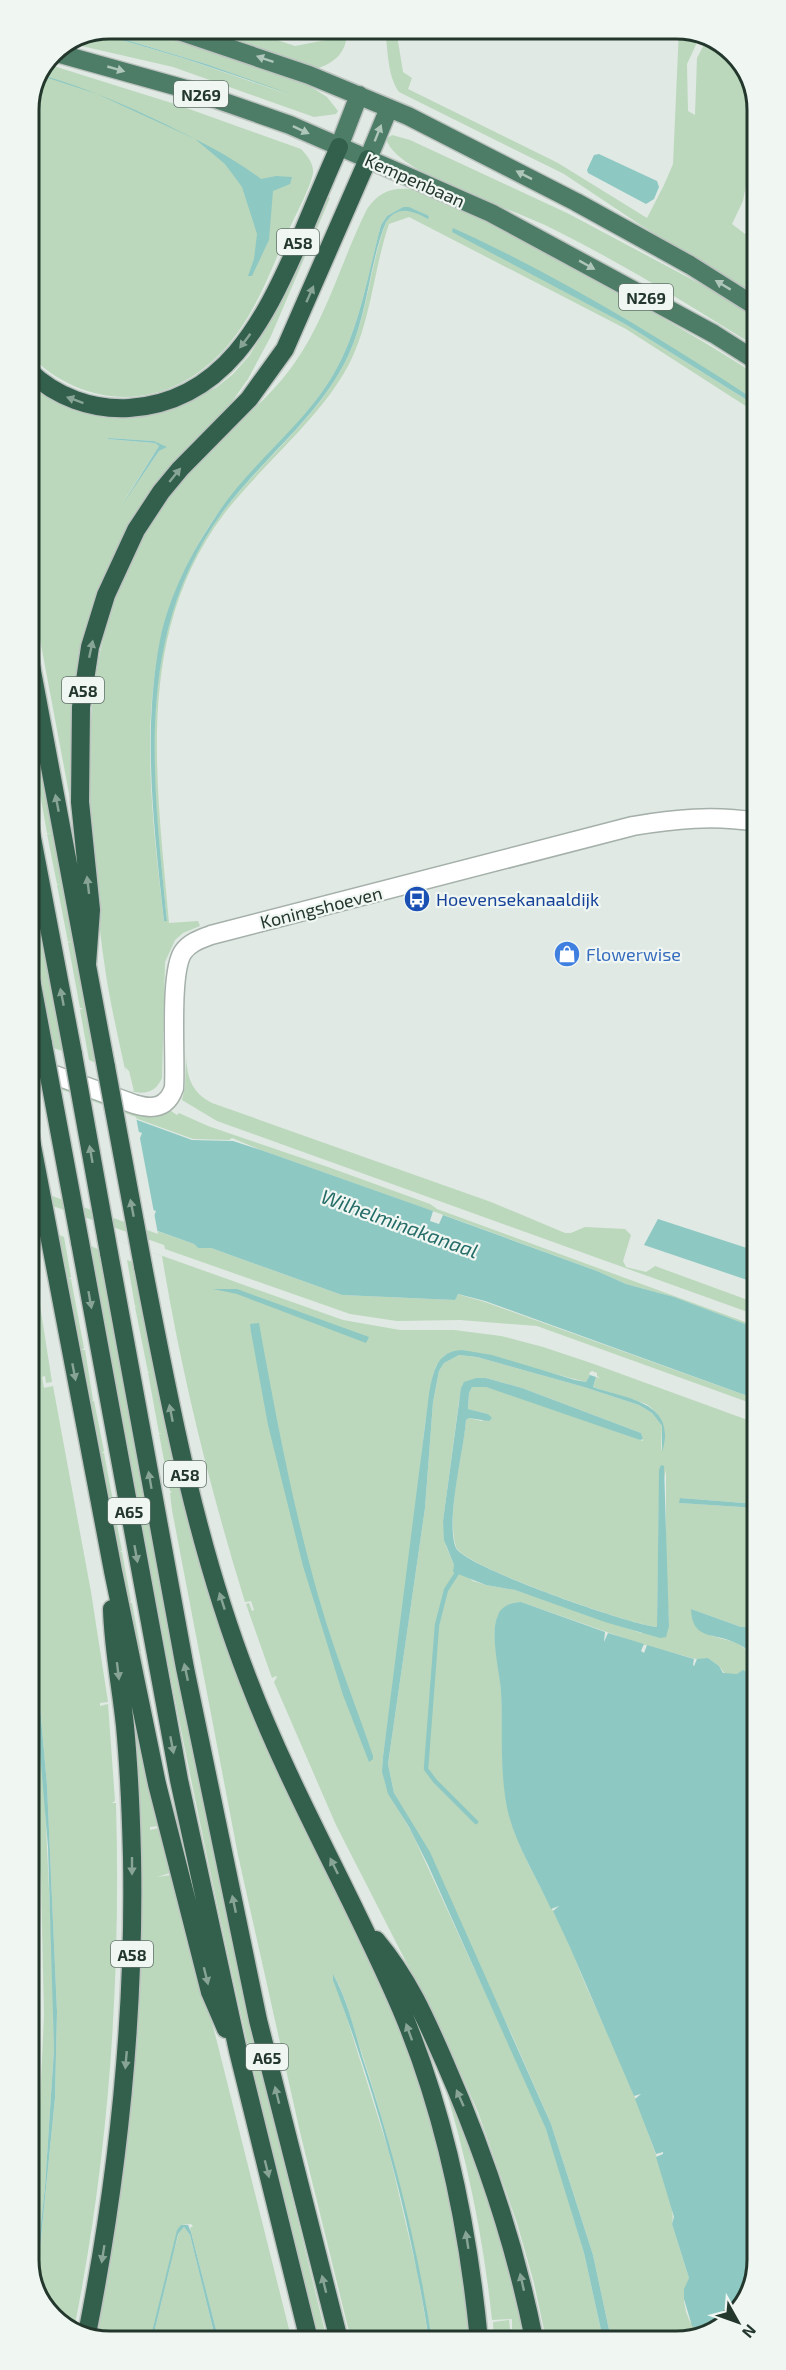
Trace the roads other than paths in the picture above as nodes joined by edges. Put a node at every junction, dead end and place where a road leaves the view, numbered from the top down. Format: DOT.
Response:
graph roads {
  1 [pos="204,39"];
  2 [pos="65,55"];
  3 [pos="359,95"];
  4 [pos="388,108"];
  5 [pos="339,147"];
  6 [pos="368,159"];
  7 [pos="747,301"];
  8 [pos="747,355"];
  9 [pos="39,380"];
  10 [pos="39,708"];
  11 [pos="747,820"];
  12 [pos="39,871"];
  13 [pos="87,964"];
  14 [pos="39,1022"];
  15 [pos="39,1069"];
  16 [pos="39,1186"];
  17 [pos="113,1571"];
  18 [pos="359,1918"];
  19 [pos="238,2051"];
  20 [pos="88,2327"];
  21 [pos="307,2331"];
  22 [pos="337,2331"];
  23 [pos="478,2331"];
  24 [pos="532,2331"];
  3 -- 1 [label="highway, N269, one-way"];
  2 -- 5 [label="highway, Kempenbaan / N269, one-way"];
  3 -- 4 [label="highway, N269"];
  3 -- 5 [label="highway"];
  6 -- 4 [label="highway, one-way"];
  7 -- 4 [label="highway, N269, one-way"];
  5 -- 6 [label="highway, Kempenbaan / N269"];
  5 -- 9 [label="highway, A58, one-way"];
  6 -- 8 [label="highway, Kempenbaan / N269, one-way"];
  13 -- 6 [label="highway, A58, one-way"];
  13 -- 10 [label="highway, A58, one-way"];
  11 -- 15 [label="street, Koningshoeven"];
  22 -- 12 [label="highway, A65, one-way, bridge"];
  18 -- 13 [label="highway, A58, one-way, bridge"];
  14 -- 19 [label="highway, A65, one-way, bridge"];
  16 -- 17 [label="highway, A58, one-way"];
  17 -- 19 [label="highway, A58, one-way"];
  17 -- 20 [label="highway, A58, one-way"];
  23 -- 18 [label="highway, A58, one-way"];
  24 -- 18 [label="highway, one-way"];
  19 -- 21 [label="highway, A65, one-way"];
}
